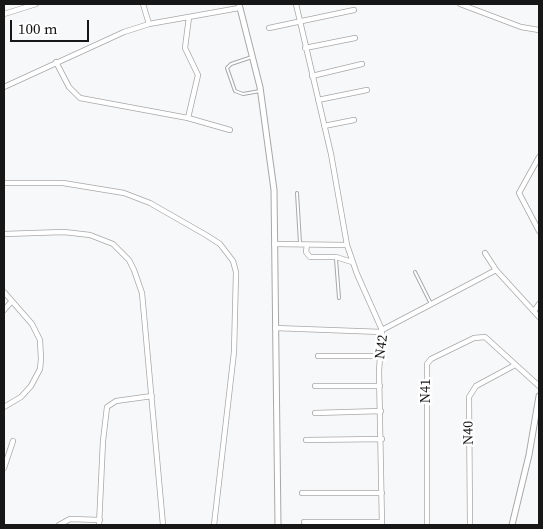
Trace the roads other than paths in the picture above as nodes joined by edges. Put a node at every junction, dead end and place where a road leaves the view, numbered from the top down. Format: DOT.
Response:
graph roads {
  1 [pos="36,4"];
  2 [pos="143,4"];
  3 [pos="296,4"];
  4 [pos="460,4"];
  5 [pos="239,6"];
  6 [pos="354,10"];
  7 [pos="4,14"];
  8 [pos="189,17"];
  9 [pos="299,22"];
  10 [pos="149,24"];
  11 [pos="269,28"];
  12 [pos="539,30"];
  13 [pos="355,38"];
  14 [pos="305,48"];
  15 [pos="252,57"];
  16 [pos="56,62"];
  17 [pos="362,64"];
  18 [pos="312,76"];
  19 [pos="4,87"];
  20 [pos="367,90"];
  21 [pos="260,91"];
  22 [pos="318,100"];
  23 [pos="188,118"];
  24 [pos="354,120"];
  25 [pos="324,126"];
  26 [pos="230,130"];
  27 [pos="539,157"];
  28 [pos="4,183"];
  29 [pos="298,193"];
  30 [pos="539,231"];
  31 [pos="4,234"];
  32 [pos="274,244"];
  33 [pos="300,245"];
  34 [pos="307,245"];
  35 [pos="347,245"];
  36 [pos="484,253"];
  37 [pos="336,257"];
  38 [pos="352,262"];
  39 [pos="496,270"];
  40 [pos="415,272"];
  41 [pos="4,292"];
  42 [pos="339,298"];
  43 [pos="11,302"];
  44 [pos="431,304"];
  45 [pos="539,304"];
  46 [pos="4,310"];
  47 [pos="534,311"];
  48 [pos="539,317"];
  49 [pos="275,328"];
  50 [pos="382,331"];
  51 [pos="318,356"];
  52 [pos="380,356"];
  53 [pos="515,365"];
  54 [pos="315,386"];
  55 [pos="380,386"];
  56 [pos="539,386"];
  57 [pos="152,396"];
  58 [pos="539,396"];
  59 [pos="4,407"];
  60 [pos="381,411"];
  61 [pos="315,412"];
  62 [pos="382,439"];
  63 [pos="306,440"];
  64 [pos="13,441"];
  65 [pos="4,468"];
  66 [pos="382,493"];
  67 [pos="302,494"];
  68 [pos="304,522"];
  69 [pos="100,523"];
  70 [pos="382,523"];
  71 [pos="59,525"];
  72 [pos="163,525"];
  73 [pos="214,525"];
  74 [pos="278,525"];
  75 [pos="427,525"];
  76 [pos="470,525"];
  77 [pos="512,525"];
  1 -- 7 [label="street"];
  2 -- 10 [label="street"];
  3 -- 9 [label="street"];
  4 -- 12 [label="street"];
  5 -- 8 [label="street"];
  5 -- 15 [label="street"];
  6 -- 9 [label="street"];
  8 -- 10 [label="street"];
  8 -- 23 [label="street"];
  9 -- 11 [label="street"];
  9 -- 14 [label="street"];
  10 -- 16 [label="street"];
  13 -- 14 [label="street"];
  14 -- 18 [label="street"];
  15 -- 21 [label="street"];
  15 -- 21 [label="lane"];
  16 -- 19 [label="street"];
  16 -- 23 [label="street"];
  17 -- 18 [label="street"];
  18 -- 22 [label="street"];
  20 -- 22 [label="street"];
  21 -- 32 [label="street"];
  22 -- 25 [label="street"];
  23 -- 26 [label="street"];
  24 -- 25 [label="street"];
  25 -- 35 [label="street"];
  27 -- 30 [label="street"];
  28 -- 73 [label="street"];
  29 -- 33 [label="lane"];
  31 -- 57 [label="street"];
  32 -- 33 [label="street"];
  32 -- 49 [label="street"];
  33 -- 34 [label="street"];
  34 -- 35 [label="street"];
  34 -- 37 [label="street"];
  35 -- 38 [label="street"];
  36 -- 39 [label="street"];
  37 -- 38 [label="street"];
  37 -- 42 [label="lane"];
  38 -- 50 [label="street"];
  39 -- 44 [label="street, N42"];
  39 -- 47 [label="street"];
  40 -- 44 [label="lane"];
  41 -- 43 [label="street"];
  43 -- 46 [label="street"];
  43 -- 59 [label="street"];
  44 -- 50 [label="street, N42"];
  45 -- 47 [label="street"];
  47 -- 48 [label="street"];
  49 -- 50 [label="street"];
  49 -- 74 [label="street"];
  50 -- 52 [label="street, N42"];
  51 -- 52 [label="street"];
  52 -- 55 [label="street, N42"];
  53 -- 56 [label="street, N41"];
  53 -- 75 [label="street, N41"];
  53 -- 76 [label="street, N40"];
  54 -- 55 [label="street"];
  55 -- 60 [label="street, N42"];
  57 -- 69 [label="street"];
  57 -- 72 [label="street"];
  58 -- 77 [label="street"];
  60 -- 61 [label="street"];
  60 -- 62 [label="street, N42"];
  62 -- 63 [label="street"];
  62 -- 66 [label="street, N42"];
  64 -- 65 [label="street"];
  66 -- 67 [label="street"];
  66 -- 70 [label="street, N42"];
  68 -- 70 [label="street"];
  69 -- 71 [label="street"];
}
